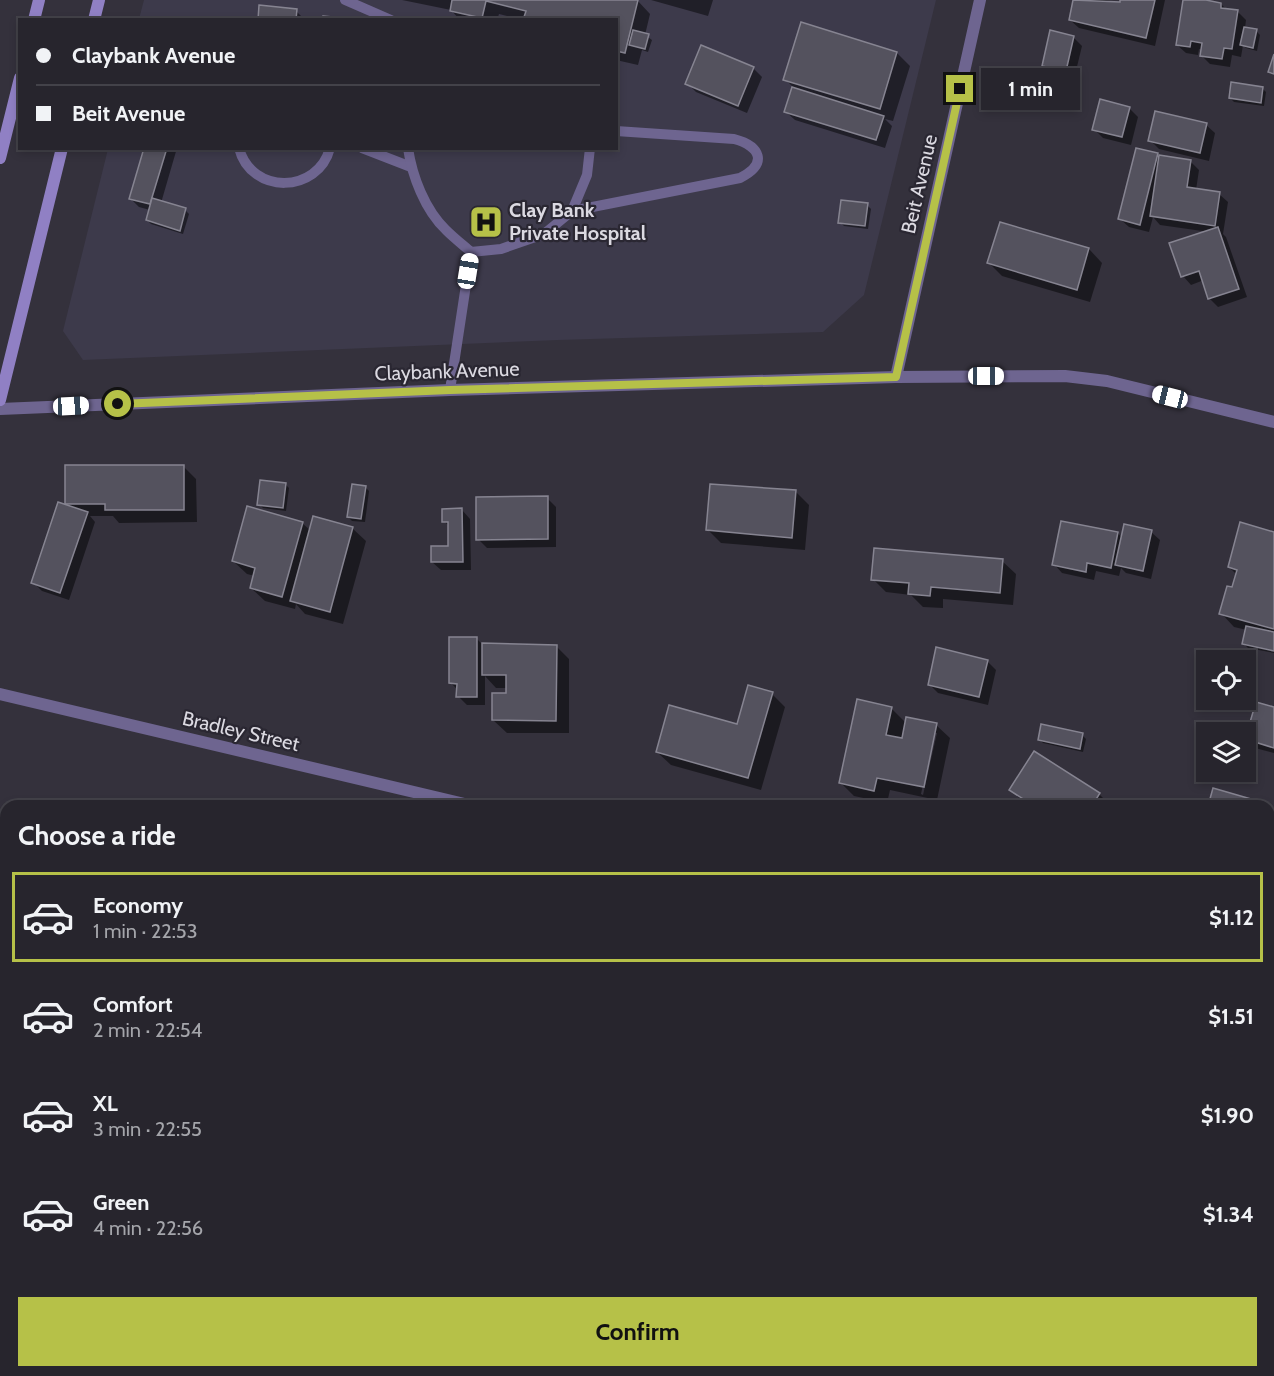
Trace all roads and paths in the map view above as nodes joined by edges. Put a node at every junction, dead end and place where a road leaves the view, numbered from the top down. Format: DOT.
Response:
graph roads {
  1 [pos="39,0"];
  2 [pos="99,0"];
  3 [pos="345,0"];
  4 [pos="980,0"];
  5 [pos="34,18"];
  6 [pos="94,18"];
  7 [pos="386,18"];
  8 [pos="18,86"];
  9 [pos="618,131"];
  10 [pos="62,150"];
  11 [pos="240,150"];
  12 [pos="329,150"];
  13 [pos="367,150"];
  14 [pos="408,150"];
  15 [pos="590,150"];
  16 [pos="0,158"];
  17 [pos="411,167"];
  18 [pos="572,211"];
  19 [pos="471,252"];
  20 [pos="896,377"];
  21 [pos="450,390"];
  22 [pos="0,400"];
  23 [pos="0,409"];
  24 [pos="1274,422"];
  25 [pos="0,694"];
  26 [pos="448,800"];
  1 -- 5 [label="main road"];
  2 -- 6 [label="main road"];
  3 -- 7 [label="lane"];
  4 -- 20 [label="street, Beit Avenue"];
  8 -- 16 [label="main road"];
  9 -- 18 [label="lane"];
  10 -- 22 [label="main road"];
  11 -- 12 [label="lane"];
  13 -- 17 [label="lane"];
  14 -- 17 [label="lane"];
  15 -- 18 [label="lane"];
  17 -- 19 [label="lane"];
  18 -- 19 [label="lane"];
  19 -- 21 [label="lane"];
  20 -- 21 [label="street, Claybank Avenue"];
  20 -- 24 [label="street, Claybank Avenue"];
  21 -- 23 [label="street, Claybank Avenue"];
  25 -- 26 [label="street, Bradley Street"];
}
